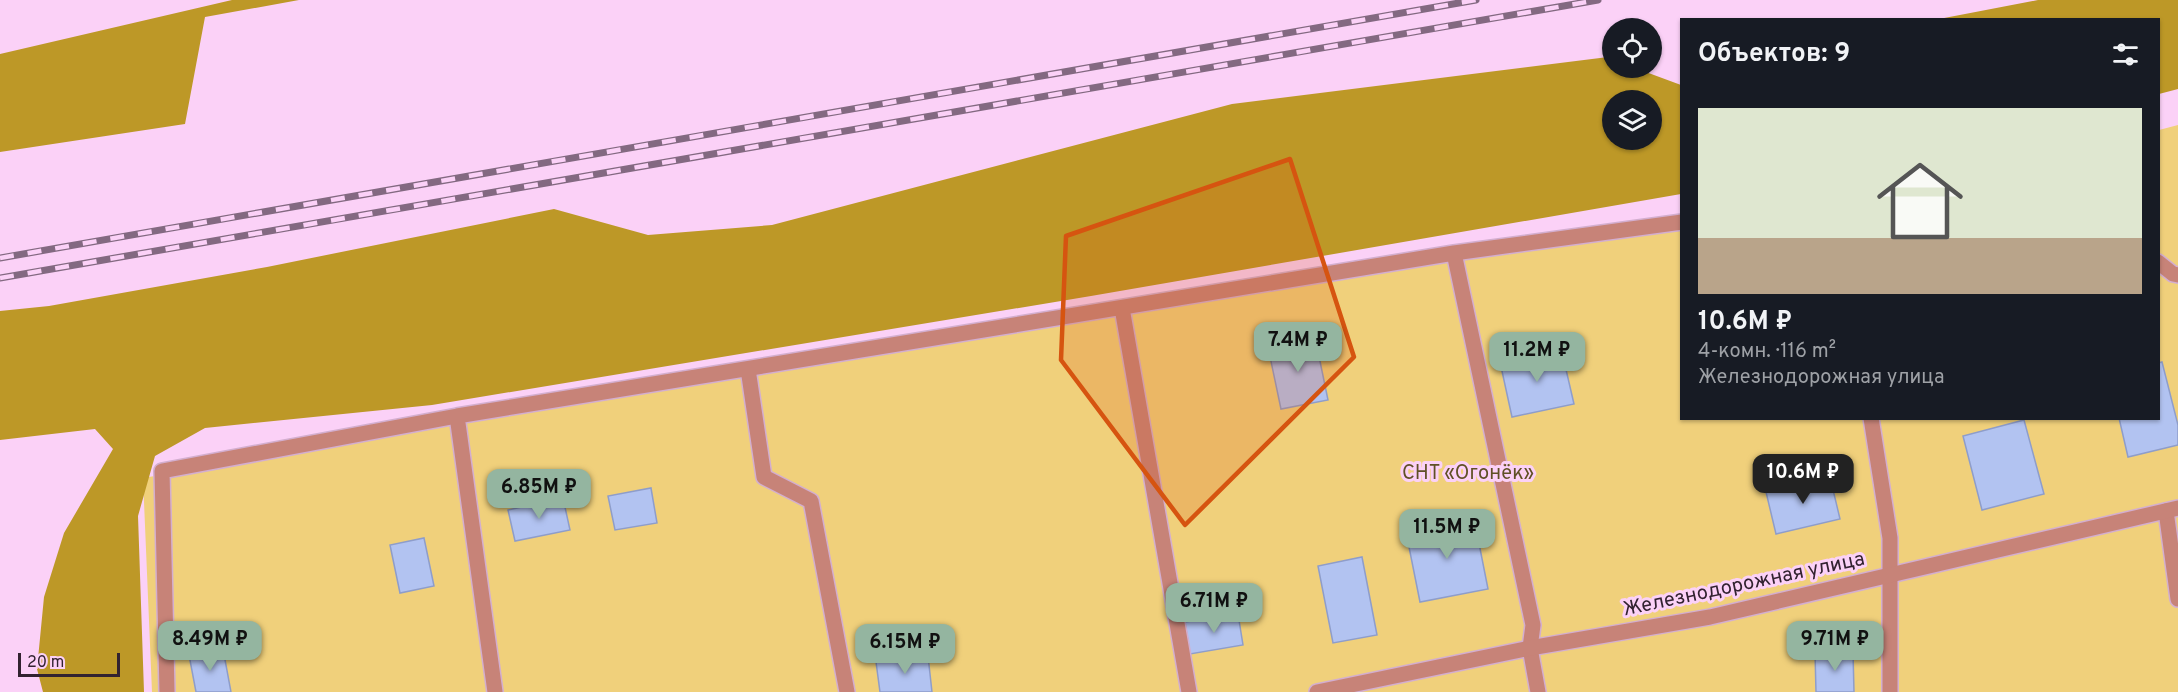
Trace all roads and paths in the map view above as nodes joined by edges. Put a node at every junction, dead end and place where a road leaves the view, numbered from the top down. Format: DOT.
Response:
graph roads {
  1 [pos="1680,222"];
  2 [pos="1454,253"];
  3 [pos="2160,264"];
  4 [pos="2178,275"];
  5 [pos="1122,308"];
  6 [pos="748,369"];
  7 [pos="457,416"];
  8 [pos="1871,420"];
  9 [pos="2172,509"];
  10 [pos="1890,576"];
  11 [pos="2178,599"];
  12 [pos="1530,648"];
  13 [pos="167,692"];
  14 [pos="495,692"];
  15 [pos="847,692"];
  16 [pos="1189,692"];
  17 [pos="1317,692"];
  18 [pos="1538,692"];
  19 [pos="1890,692"];
  1 -- 2 [label="street"];
  2 -- 5 [label="street"];
  2 -- 12 [label="street"];
  3 -- 4 [label="street"];
  5 -- 6 [label="street"];
  5 -- 16 [label="street"];
  6 -- 7 [label="street"];
  6 -- 15 [label="street"];
  7 -- 13 [label="street"];
  7 -- 14 [label="street"];
  8 -- 10 [label="street"];
  9 -- 10 [label="street, Железнодорожная улица"];
  9 -- 11 [label="street"];
  10 -- 12 [label="street, Железнодорожная улица"];
  10 -- 19 [label="street"];
  12 -- 17 [label="street, Железнодорожная улица"];
  12 -- 18 [label="street"];
}
